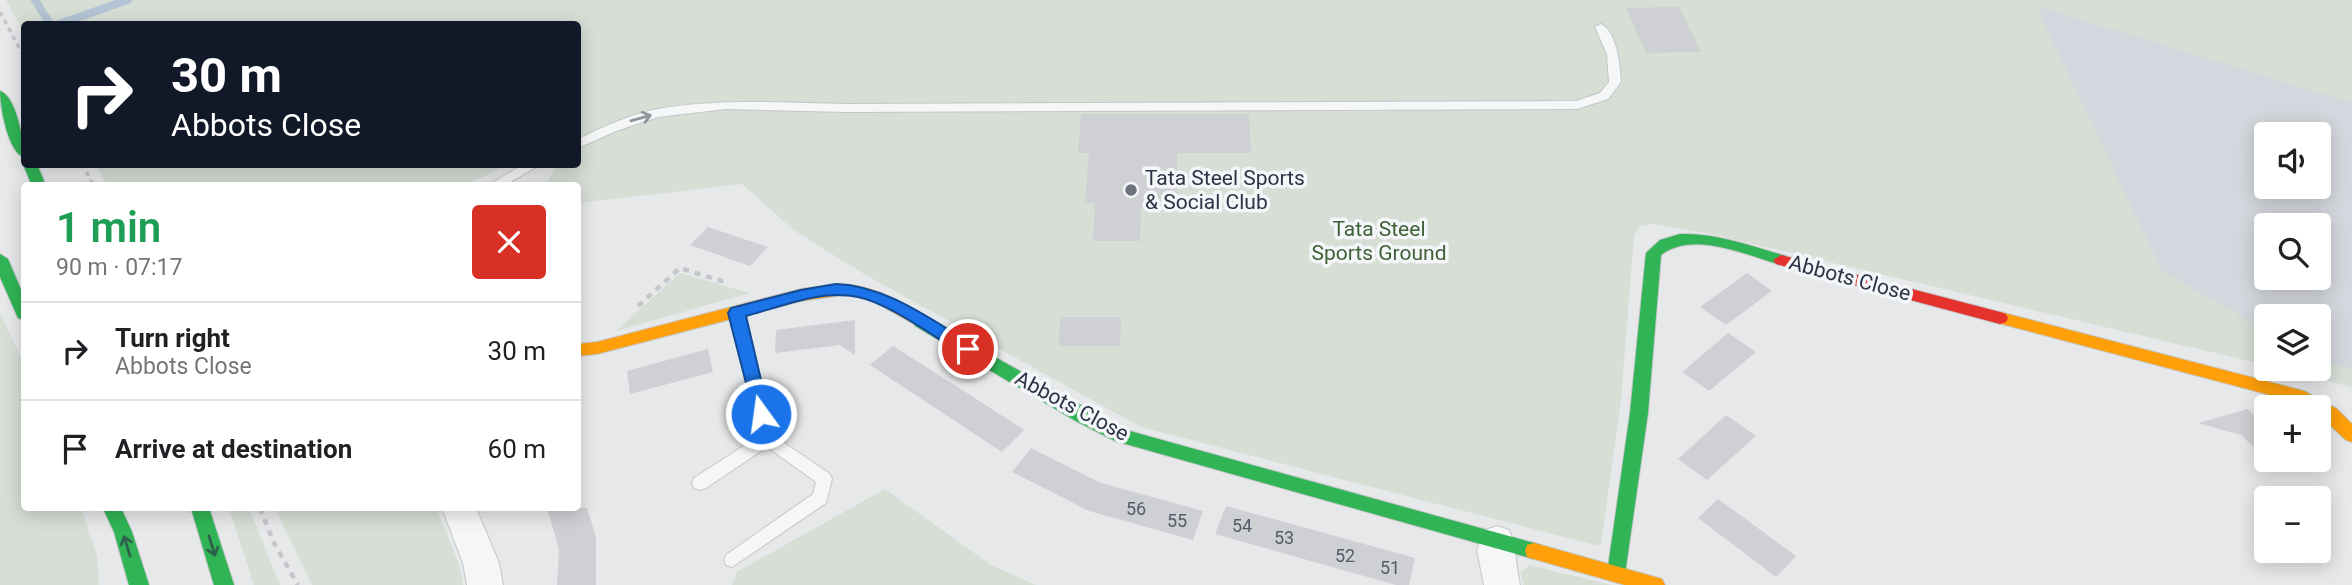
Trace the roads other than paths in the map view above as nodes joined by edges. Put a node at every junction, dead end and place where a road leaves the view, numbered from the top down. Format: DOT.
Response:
graph roads {
  1 [pos="1601,27"];
  2 [pos="0,95"];
  3 [pos="581,143"];
  4 [pos="21,145"];
  5 [pos="527,168"];
  6 [pos="500,182"];
  7 [pos="0,259"];
  8 [pos="21,307"];
  9 [pos="737,313"];
  10 [pos="581,349"];
  11 [pos="2352,435"];
  12 [pos="767,439"];
  13 [pos="700,483"];
  14 [pos="113,511"];
  15 [pos="201,511"];
  16 [pos="460,511"];
  17 [pos="1497,541"];
  18 [pos="732,560"];
  19 [pos="1616,574"];
  20 [pos="139,585"];
  21 [pos="224,585"];
  22 [pos="485,585"];
  23 [pos="1502,585"];
  24 [pos="1655,585"];
  3 -- 1 [label="lane, one-way"];
  2 -- 4 [label="street"];
  5 -- 6 [label="lane"];
  7 -- 8 [label="street"];
  9 -- 10 [label="street, Abbots Close"];
  9 -- 12 [label="lane"];
  9 -- 17 [label="street, Abbots Close"];
  11 -- 19 [label="street, Abbots Close"];
  12 -- 13 [label="lane"];
  12 -- 18 [label="lane"];
  20 -- 14 [label="street, one-way"];
  15 -- 21 [label="street, one-way"];
  16 -- 22 [label="street"];
  17 -- 19 [label="street, Abbots Close"];
  17 -- 23 [label="street"];
  19 -- 24 [label="street, Abbots Close"];
}
